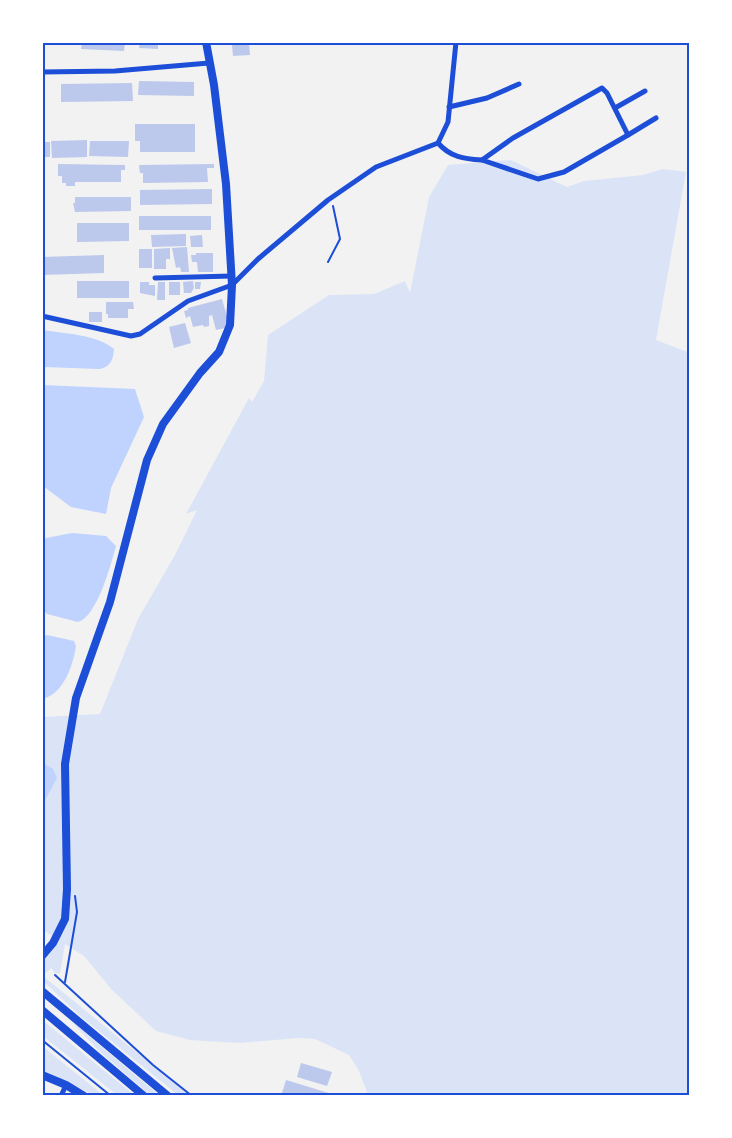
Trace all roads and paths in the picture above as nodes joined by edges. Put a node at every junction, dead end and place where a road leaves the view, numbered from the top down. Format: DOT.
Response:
graph roads {
  1 [pos="206,42"];
  2 [pos="456,42"];
  3 [pos="209,63"];
  4 [pos="42,72"];
  5 [pos="519,84"];
  6 [pos="645,91"];
  7 [pos="450,107"];
  8 [pos="615,108"];
  9 [pos="656,118"];
  10 [pos="628,135"];
  11 [pos="438,143"];
  12 [pos="482,160"];
  13 [pos="332,198"];
  14 [pos="328,262"];
  15 [pos="232,276"];
  16 [pos="155,278"];
  17 [pos="232,285"];
  18 [pos="42,316"];
  19 [pos="67,889"];
  20 [pos="42,956"];
  21 [pos="55,975"];
  22 [pos="65,982"];
  23 [pos="42,991"];
  24 [pos="42,1010"];
  25 [pos="42,1040"];
  26 [pos="42,1075"];
  27 [pos="66,1084"];
  28 [pos="61,1096"];
  29 [pos="84,1096"];
  30 [pos="111,1096"];
  31 [pos="144,1096"];
  32 [pos="168,1096"];
  33 [pos="192,1096"];
  1 -- 3 [label="street"];
  2 -- 7 [label="street"];
  3 -- 4 [label="street"];
  3 -- 15 [label="street"];
  5 -- 7 [label="street"];
  6 -- 8 [label="street"];
  7 -- 11 [label="street"];
  8 -- 10 [label="street"];
  8 -- 12 [label="street"];
  9 -- 10 [label="street"];
  10 -- 12 [label="street"];
  11 -- 12 [label="street"];
  11 -- 13 [label="street"];
  13 -- 14 [label="path"];
  13 -- 17 [label="street"];
  15 -- 16 [label="street"];
  15 -- 17 [label="street"];
  17 -- 18 [label="street"];
  17 -- 19 [label="street"];
  19 -- 20 [label="street"];
  19 -- 22 [label="path"];
  21 -- 22 [label="path"];
  22 -- 33 [label="path"];
  23 -- 32 [label="street"];
  24 -- 31 [label="street"];
  25 -- 30 [label="path"];
  26 -- 27 [label="street"];
  27 -- 28 [label="street"];
  27 -- 29 [label="street"];
}
